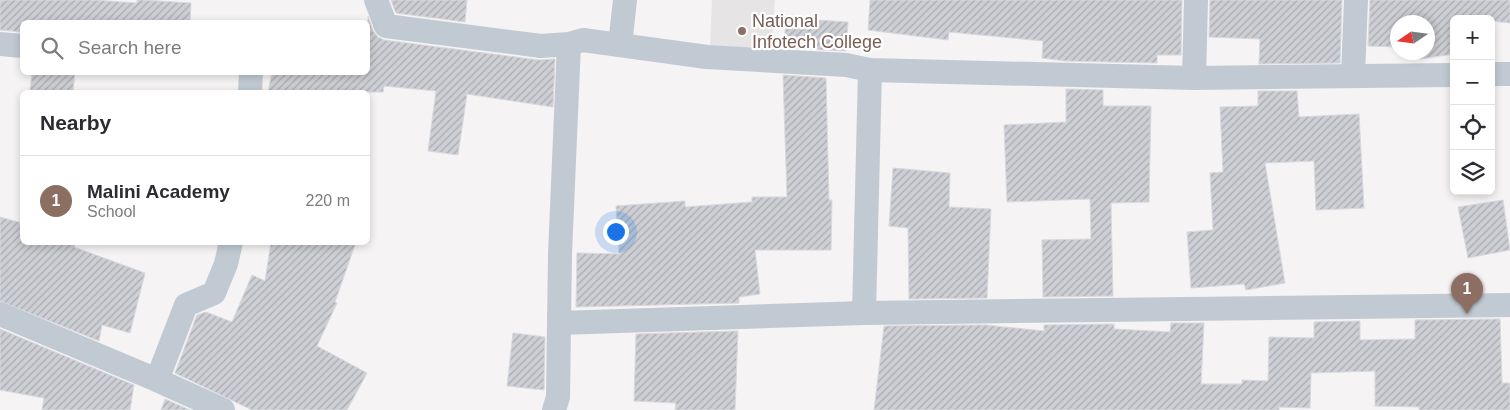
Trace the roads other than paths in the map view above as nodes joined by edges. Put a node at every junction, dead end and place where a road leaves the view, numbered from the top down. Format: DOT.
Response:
graph roads {
  1 [pos="376,0"];
  2 [pos="626,0"];
  3 [pos="1196,0"];
  4 [pos="1356,0"];
  5 [pos="0,44"];
  6 [pos="570,44"];
  7 [pos="620,45"];
  8 [pos="20,46"];
  9 [pos="870,70"];
  10 [pos="1495,74"];
  11 [pos="1510,74"];
  12 [pos="251,75"];
  13 [pos="1450,75"];
  14 [pos="1353,76"];
  15 [pos="1194,78"];
  16 [pos="250,90"];
  17 [pos="230,245"];
  18 [pos="1510,305"];
  19 [pos="864,313"];
  20 [pos="0,314"];
  21 [pos="559,324"];
  22 [pos="157,380"];
  23 [pos="223,410"];
  24 [pos="554,410"];
  1 -- 6 [label="street"];
  2 -- 7 [label="street"];
  3 -- 15 [label="street"];
  4 -- 14 [label="street"];
  5 -- 8 [label="street"];
  6 -- 7 [label="street"];
  6 -- 21 [label="street"];
  7 -- 9 [label="street"];
  9 -- 15 [label="street"];
  9 -- 19 [label="street"];
  10 -- 11 [label="street"];
  12 -- 16 [label="street"];
  13 -- 14 [label="street"];
  14 -- 15 [label="street"];
  17 -- 22 [label="street"];
  18 -- 19 [label="street"];
  19 -- 21 [label="street"];
  20 -- 22 [label="street"];
  21 -- 24 [label="street"];
  22 -- 23 [label="street"];
}
